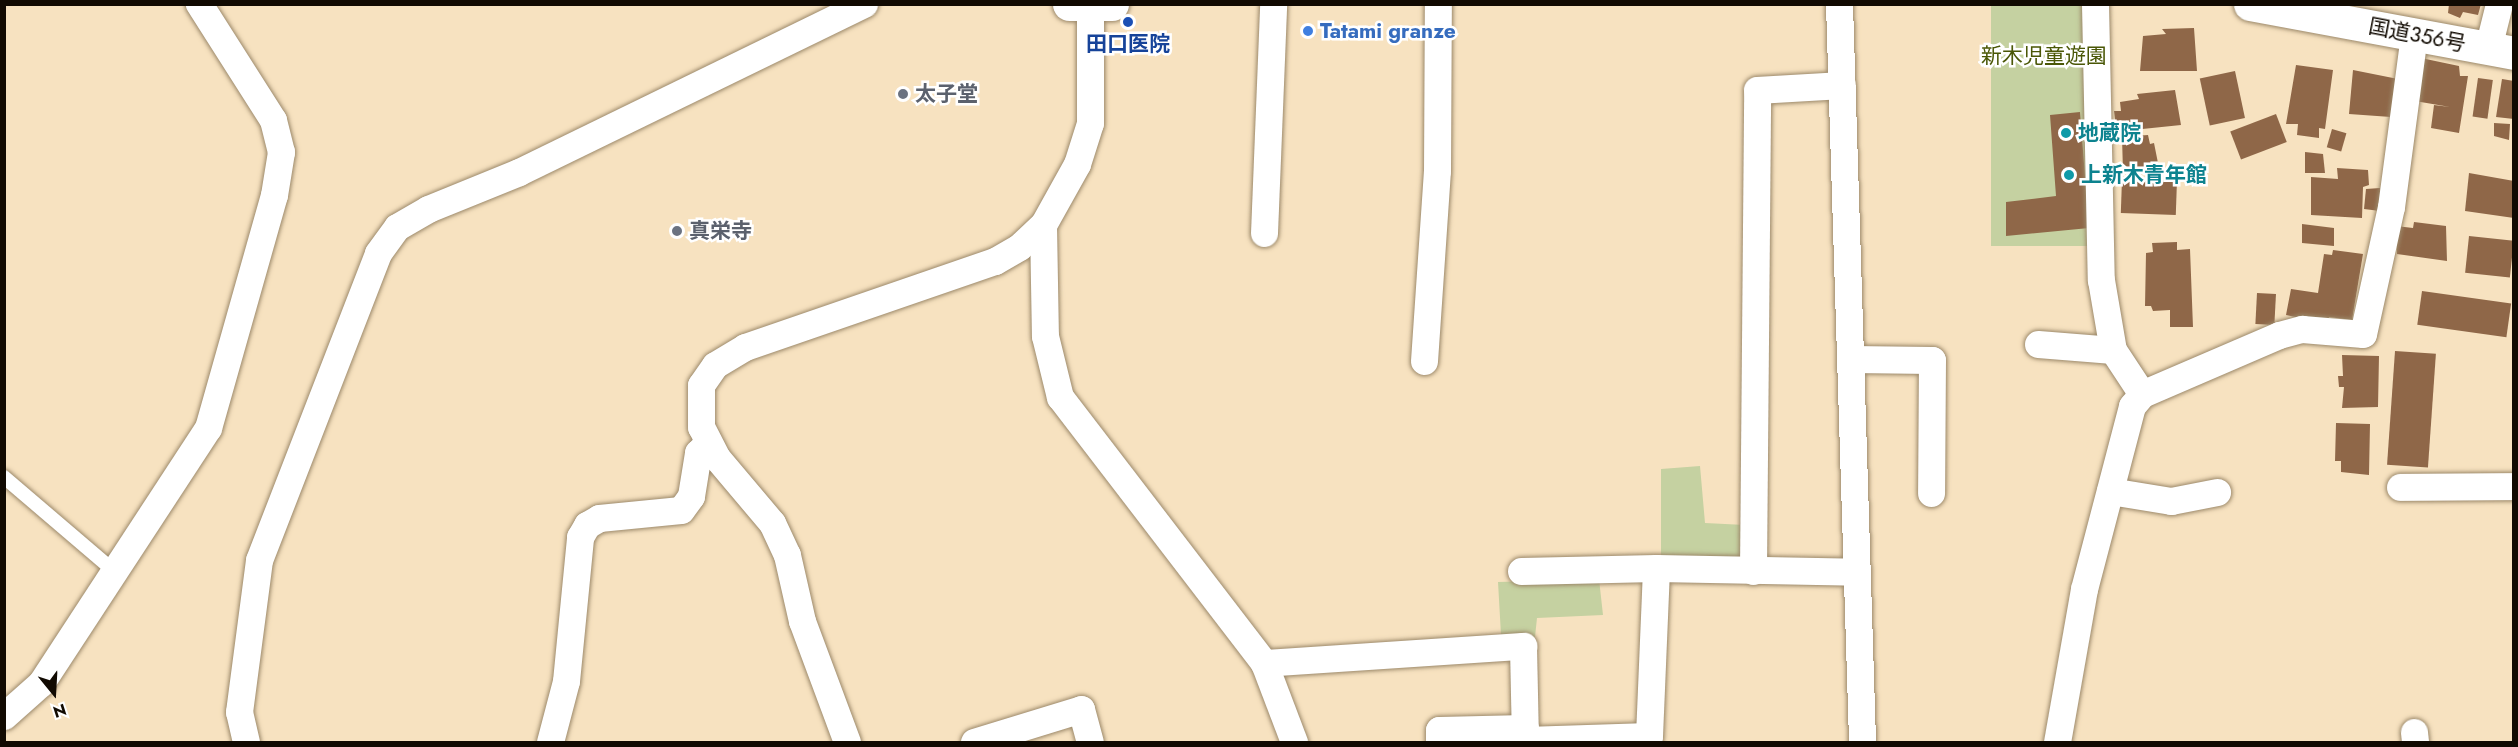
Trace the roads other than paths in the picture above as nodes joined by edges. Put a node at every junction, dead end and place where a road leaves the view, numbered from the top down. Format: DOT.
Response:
graph roads {
  1 [pos="199,4"];
  2 [pos="864,4"];
  3 [pos="1069,4"];
  4 [pos="1112,4"];
  5 [pos="1273,4"];
  6 [pos="1438,4"];
  7 [pos="1839,4"];
  8 [pos="2095,4"];
  9 [pos="2250,4"];
  10 [pos="2499,4"];
  11 [pos="1090,5"];
  12 [pos="2306,9"];
  13 [pos="2414,34"];
  14 [pos="2501,51"];
  15 [pos="1842,85"];
  16 [pos="1043,225"];
  17 [pos="1264,233"];
  18 [pos="2038,344"];
  19 [pos="2113,350"];
  20 [pos="1851,359"];
  21 [pos="1424,360"];
  22 [pos="2142,394"];
  23 [pos="708,442"];
  24 [pos="4,477"];
  25 [pos="2514,486"];
  26 [pos="2400,487"];
  27 [pos="2110,491"];
  28 [pos="2217,492"];
  29 [pos="1931,493"];
  30 [pos="1656,568"];
  31 [pos="114,571"];
  32 [pos="1521,571"];
  33 [pos="1753,571"];
  34 [pos="1857,572"];
  35 [pos="1264,663"];
  36 [pos="4,716"];
  37 [pos="1525,728"];
  38 [pos="246,742"];
  39 [pos="550,742"];
  40 [pos="846,742"];
  41 [pos="974,742"];
  42 [pos="1090,742"];
  43 [pos="1293,742"];
  44 [pos="1439,742"];
  45 [pos="1862,742"];
  46 [pos="2057,742"];
  1 -- 31 [label="street"];
  2 -- 38 [label="street"];
  3 -- 11 [label="highway"];
  4 -- 11 [label="highway"];
  5 -- 17 [label="street"];
  6 -- 21 [label="street"];
  7 -- 15 [label="street"];
  8 -- 19 [label="street"];
  9 -- 12 [label="highway, 国道356号"];
  10 -- 14 [label="street"];
  11 -- 16 [label="street"];
  12 -- 13 [label="highway, 国道356号"];
  13 -- 14 [label="highway, 国道356号"];
  13 -- 22 [label="street"];
  15 -- 20 [label="street"];
  15 -- 33 [label="street"];
  16 -- 23 [label="street"];
  16 -- 35 [label="street"];
  18 -- 19 [label="street"];
  19 -- 22 [label="street"];
  20 -- 29 [label="street"];
  20 -- 34 [label="street"];
  22 -- 27 [label="street"];
  23 -- 39 [label="street"];
  23 -- 40 [label="street"];
  24 -- 31 [label="lane"];
  25 -- 26 [label="street"];
  27 -- 28 [label="street"];
  27 -- 46 [label="street"];
  30 -- 32 [label="street"];
  30 -- 33 [label="street"];
  30 -- 37 [label="street"];
  31 -- 36 [label="street"];
  33 -- 34 [label="street"];
  34 -- 45 [label="street"];
  35 -- 37 [label="street"];
  35 -- 43 [label="street"];
  37 -- 44 [label="street"];
  41 -- 42 [label="street"];
}
